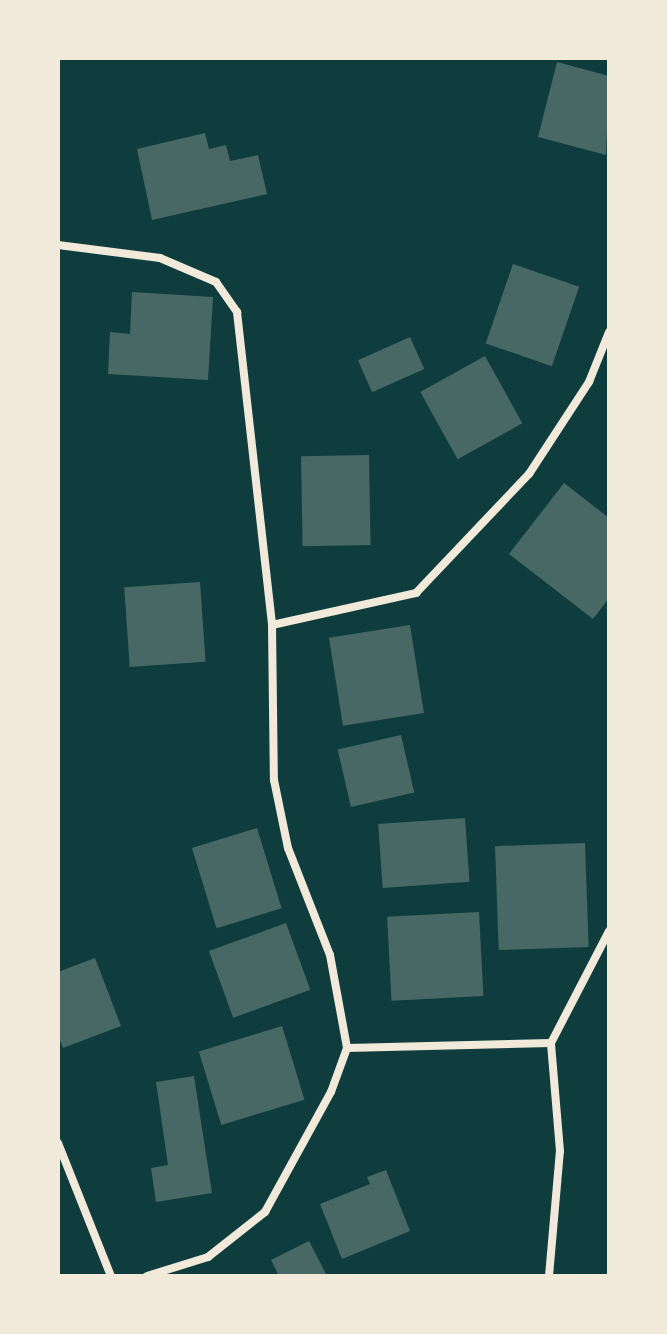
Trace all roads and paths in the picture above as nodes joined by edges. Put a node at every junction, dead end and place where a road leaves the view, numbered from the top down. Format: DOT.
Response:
graph roads {
  1 [pos="58,245"];
  2 [pos="609,332"];
  3 [pos="272,625"];
  4 [pos="609,931"];
  5 [pos="551,1043"];
  6 [pos="347,1048"];
  7 [pos="58,1143"];
  8 [pos="111,1276"];
  9 [pos="147,1276"];
  10 [pos="549,1276"];
  1 -- 3 [label="street"];
  2 -- 3 [label="street"];
  3 -- 6 [label="street"];
  4 -- 5 [label="street"];
  5 -- 6 [label="street"];
  5 -- 10 [label="street"];
  6 -- 9 [label="street"];
  7 -- 8 [label="street"];
}
